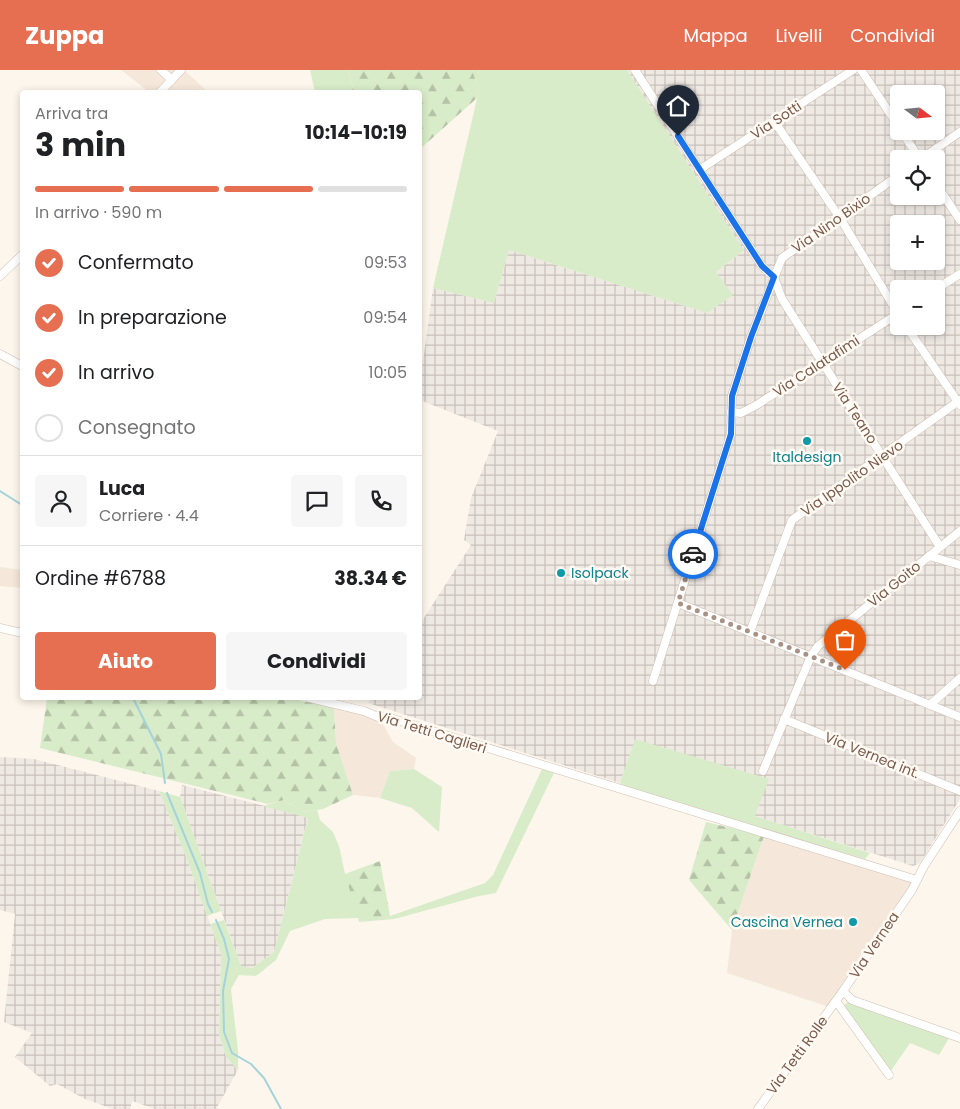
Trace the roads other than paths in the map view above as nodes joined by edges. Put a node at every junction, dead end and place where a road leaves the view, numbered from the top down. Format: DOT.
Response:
graph roads {
  1 [pos="161,70"];
  2 [pos="181,70"];
  3 [pos="635,70"];
  4 [pos="853,70"];
  5 [pos="861,70"];
  6 [pos="172,80"];
  7 [pos="162,90"];
  8 [pos="890,114"];
  9 [pos="774,121"];
  10 [pos="960,132"];
  11 [pos="933,150"];
  12 [pos="699,170"];
  13 [pos="890,182"];
  14 [pos="945,198"];
  15 [pos="840,218"];
  16 [pos="960,220"];
  17 [pos="20,257"];
  18 [pos="960,274"];
  19 [pos="0,276"];
  20 [pos="774,277"];
  21 [pos="945,283"];
  22 [pos="890,299"];
  23 [pos="890,320"];
  24 [pos="912,335"];
  25 [pos="0,354"];
  26 [pos="822,362"];
  27 [pos="20,365"];
  28 [pos="959,403"];
  29 [pos="731,412"];
  30 [pos="883,456"];
  31 [pos="960,531"];
  32 [pos="940,547"];
  33 [pos="929,556"];
  34 [pos="960,565"];
  35 [pos="678,603"];
  36 [pos="0,628"];
  37 [pos="750,632"];
  38 [pos="20,633"];
  39 [pos="811,656"];
  40 [pos="960,678"];
  41 [pos="653,681"];
  42 [pos="318,700"];
  43 [pos="930,705"];
  44 [pos="960,717"];
  45 [pos="784,719"];
  46 [pos="762,771"];
  47 [pos="960,791"];
  48 [pos="960,810"];
  49 [pos="917,880"];
  50 [pos="843,991"];
  51 [pos="836,1001"];
  52 [pos="960,1038"];
  53 [pos="889,1075"];
  54 [pos="758,1109"];
  1 -- 6 [label="street"];
  2 -- 6 [label="street"];
  3 -- 12 [label="street"];
  4 -- 9 [label="street, Via Sotti"];
  5 -- 8 [label="street"];
  6 -- 7 [label="street"];
  9 -- 12 [label="street, Via Sotti"];
  9 -- 15 [label="street"];
  10 -- 11 [label="street"];
  12 -- 20 [label="street"];
  13 -- 15 [label="street, Via Nino Bixio"];
  14 -- 16 [label="street"];
  15 -- 20 [label="street, Via Nino Bixio"];
  15 -- 22 [label="street"];
  17 -- 19 [label="street"];
  18 -- 21 [label="street"];
  20 -- 26 [label="street, Via Teano"];
  20 -- 29 [label="street, Via Nino Bixio"];
  23 -- 26 [label="street, Via Calatafimi"];
  24 -- 28 [label="street"];
  25 -- 27 [label="street"];
  26 -- 29 [label="street, Via Calatafimi"];
  26 -- 30 [label="street, Via Teano"];
  28 -- 30 [label="street, Via Ippolito Nievo"];
  29 -- 35 [label="street, Via Nino Bixio"];
  30 -- 32 [label="street, Via Teano"];
  30 -- 37 [label="street, Via Ippolito Nievo"];
  31 -- 32 [label="street, Via Goito"];
  32 -- 33 [label="street, Via Goito"];
  33 -- 34 [label="street"];
  33 -- 39 [label="street, Via Goito"];
  35 -- 37 [label="street"];
  35 -- 41 [label="street, Via Nino Bixio"];
  36 -- 38 [label="street"];
  37 -- 39 [label="street"];
  39 -- 43 [label="street"];
  39 -- 45 [label="street, Via Goito"];
  40 -- 43 [label="street"];
  42 -- 49 [label="street, Via Tetti Caglieri"];
  43 -- 44 [label="street"];
  45 -- 46 [label="street, Via Goito"];
  45 -- 47 [label="street, Via Vernea int."];
  48 -- 49 [label="street, Via Vernea"];
  49 -- 50 [label="street, Via Vernea"];
  50 -- 51 [label="street, Via Vernea"];
  50 -- 52 [label="street"];
  51 -- 53 [label="street"];
  51 -- 54 [label="street, Via Tetti Rolle"];
}
